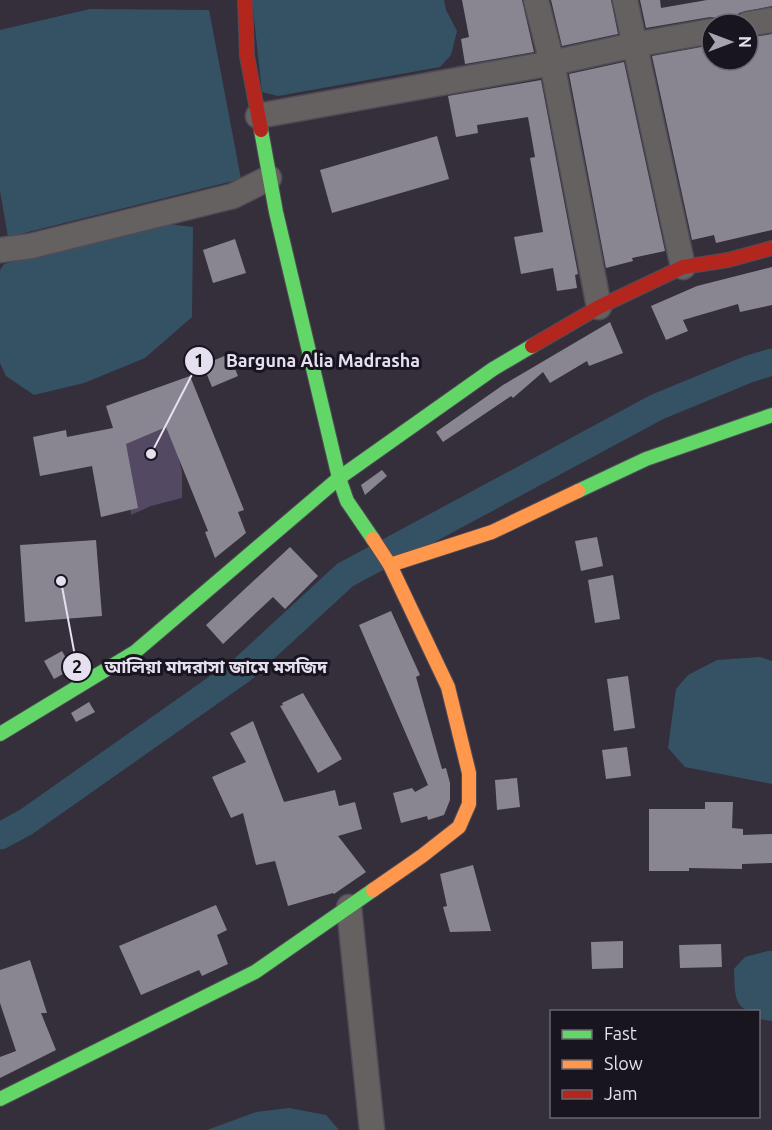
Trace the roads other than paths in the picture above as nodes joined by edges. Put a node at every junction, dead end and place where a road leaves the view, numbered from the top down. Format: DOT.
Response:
graph roads {
  1 [pos="245,0"];
  2 [pos="536,0"];
  3 [pos="625,0"];
  4 [pos="700,33"];
  5 [pos="634,45"];
  6 [pos="552,63"];
  7 [pos="258,116"];
  8 [pos="269,178"];
  9 [pos="772,248"];
  10 [pos="0,250"];
  11 [pos="682,267"];
  12 [pos="599,307"];
  13 [pos="772,415"];
  14 [pos="339,478"];
  15 [pos="390,565"];
  16 [pos="0,734"];
  17 [pos="349,907"];
  18 [pos="0,1098"];
  19 [pos="372,1130"];
  1 -- 7 [label="street"];
  2 -- 6 [label="street"];
  3 -- 5 [label="street"];
  4 -- 5 [label="street"];
  5 -- 6 [label="street"];
  5 -- 11 [label="street"];
  6 -- 7 [label="street"];
  6 -- 12 [label="street"];
  7 -- 8 [label="street"];
  8 -- 10 [label="street"];
  8 -- 14 [label="street"];
  9 -- 11 [label="street"];
  11 -- 12 [label="street"];
  12 -- 14 [label="street"];
  13 -- 15 [label="street"];
  14 -- 15 [label="street"];
  14 -- 16 [label="street"];
  15 -- 17 [label="street"];
  17 -- 18 [label="street"];
  17 -- 19 [label="street"];
}
